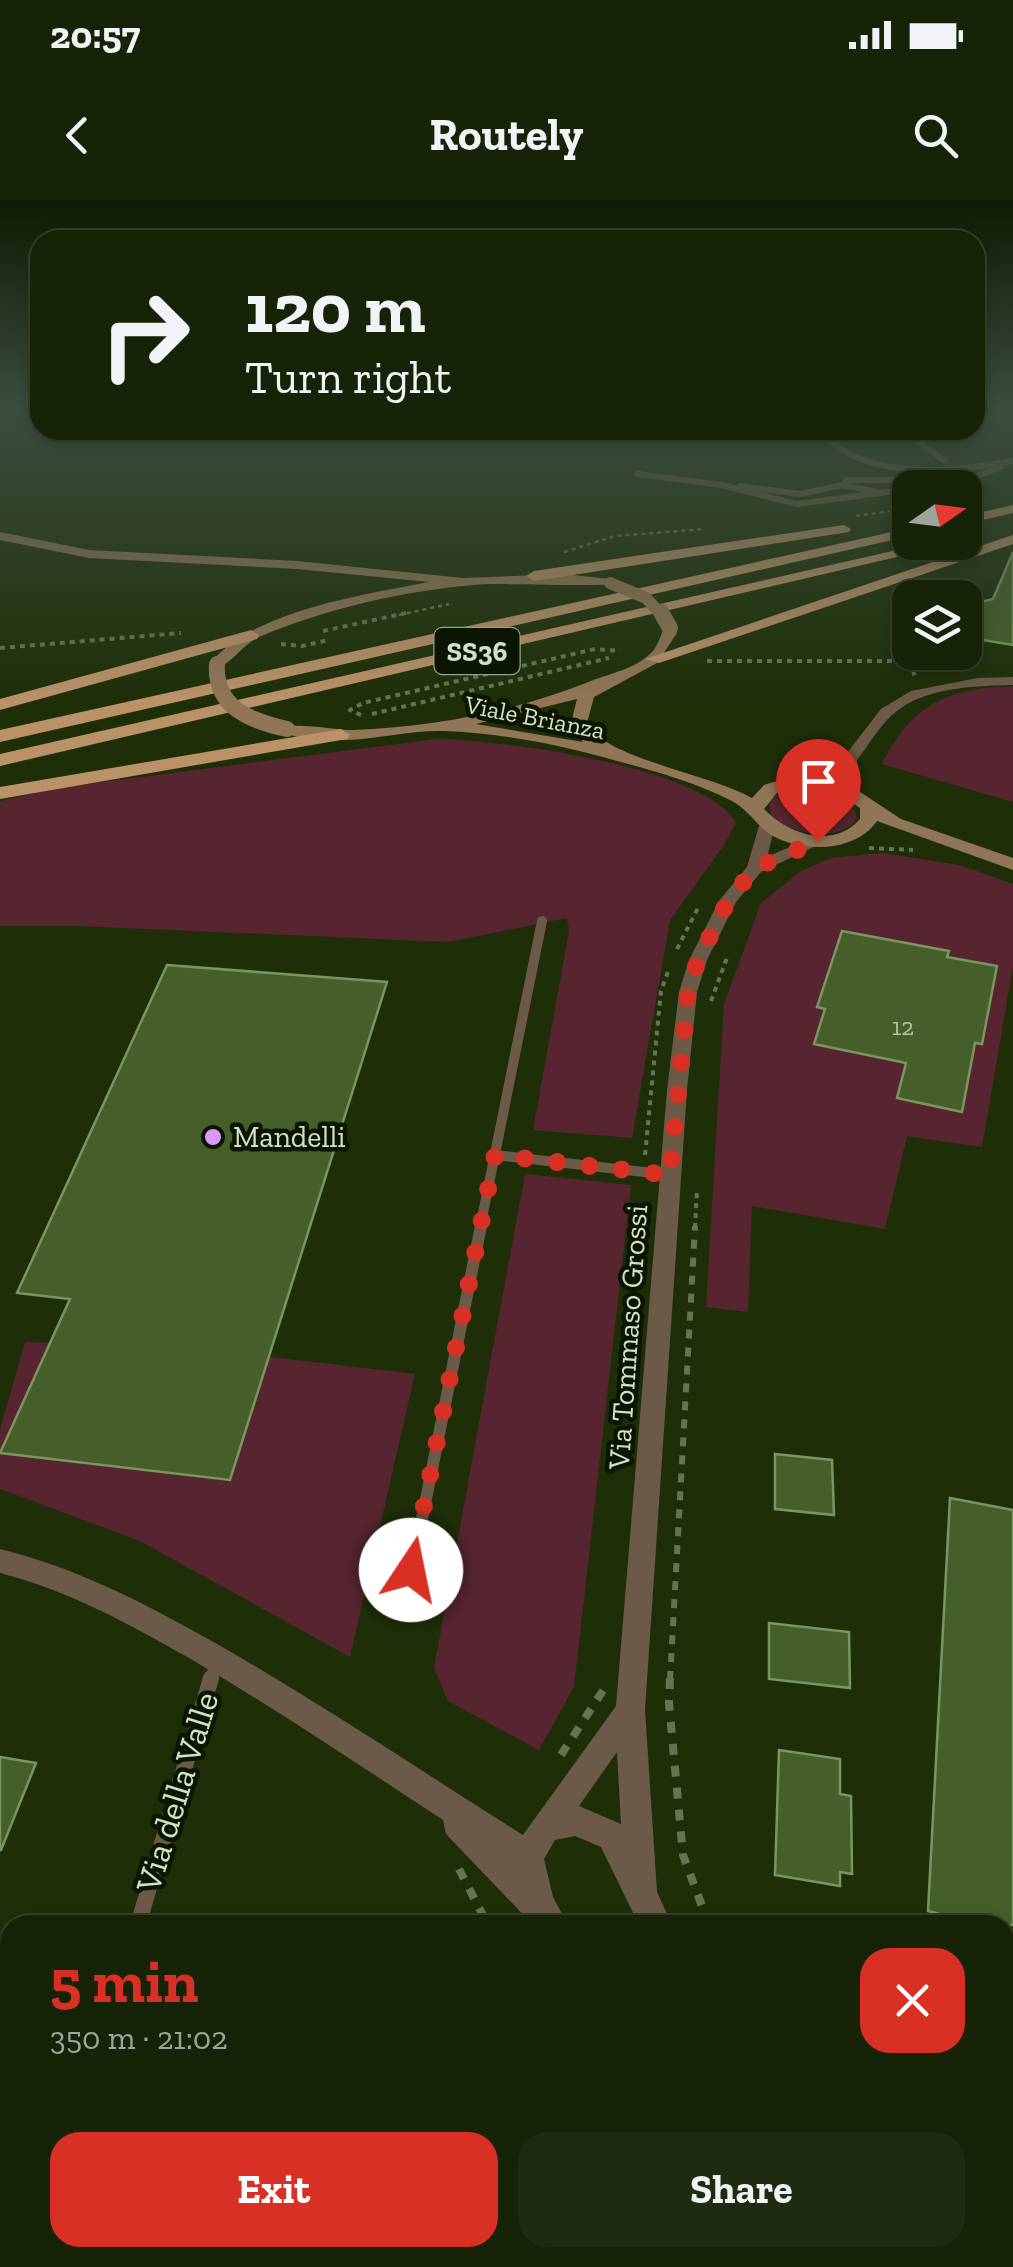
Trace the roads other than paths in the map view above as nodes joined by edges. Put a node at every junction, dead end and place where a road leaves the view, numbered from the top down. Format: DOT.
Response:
graph roads {
  1 [pos="1013,506"];
  2 [pos="982,509"];
  3 [pos="982,515"];
  4 [pos="892,521"];
  5 [pos="1013,529"];
  6 [pos="0,536"];
  7 [pos="892,536"];
  8 [pos="982,536"];
  9 [pos="1013,539"];
  10 [pos="892,556"];
  11 [pos="297,565"];
  12 [pos="534,576"];
  13 [pos="460,581"];
  14 [pos="310,614"];
  15 [pos="251,635"];
  16 [pos="653,659"];
  17 [pos="1013,681"];
  18 [pos="596,686"];
  19 [pos="0,706"];
  20 [pos="434,725"];
  21 [pos="341,735"];
  22 [pos="0,736"];
  23 [pos="0,760"];
  24 [pos="850,760"];
  25 [pos="627,761"];
  26 [pos="692,778"];
  27 [pos="804,783"];
  28 [pos="780,786"];
  29 [pos="0,792"];
  30 [pos="862,803"];
  31 [pos="755,809"];
  32 [pos="767,826"];
  33 [pos="842,839"];
  34 [pos="818,841"];
  35 [pos="959,846"];
  36 [pos="1013,864"];
  37 [pos="755,868"];
  38 [pos="542,921"];
  39 [pos="495,1155"];
  40 [pos="670,1175"];
  41 [pos="0,1561"];
  42 [pos="404,1608"];
  43 [pos="217,1659"];
  44 [pos="630,1710"];
  45 [pos="426,1793"];
  46 [pos="545,1828"];
  47 [pos="528,1857"];
  48 [pos="641,1895"];
  49 [pos="141,1915"];
  50 [pos="545,1915"];
  51 [pos="651,1915"];
  1 -- 2 [label="highway"];
  1 -- 3 [label="highway"];
  4 -- 12 [label="highway"];
  5 -- 8 [label="highway"];
  6 -- 11 [label="main road"];
  7 -- 22 [label="highway, SS36"];
  9 -- 16 [label="highway"];
  10 -- 23 [label="highway, SS36"];
  11 -- 13 [label="main road"];
  11 -- 14 [label="main road"];
  12 -- 13 [label="main road"];
  12 -- 16 [label="main road, bridge"];
  13 -- 14 [label="main road"];
  14 -- 15 [label="main road"];
  15 -- 19 [label="highway"];
  15 -- 21 [label="main road, bridge"];
  16 -- 18 [label="main road"];
  17 -- 24 [label="street"];
  18 -- 20 [label="main road"];
  18 -- 25 [label="main road, Viale Brianza"];
  20 -- 21 [label="main road"];
  20 -- 25 [label="main road, Viale Brianza"];
  21 -- 29 [label="highway"];
  24 -- 27 [label="street"];
  24 -- 30 [label="street"];
  25 -- 26 [label="main road, Viale Brianza"];
  26 -- 28 [label="main road, Viale Brianza"];
  26 -- 31 [label="main road, Viale Brianza"];
  27 -- 28 [label="main road, Viale Brianza"];
  27 -- 30 [label="main road"];
  28 -- 31 [label="main road"];
  30 -- 33 [label="main road"];
  30 -- 35 [label="main road"];
  31 -- 32 [label="main road"];
  32 -- 34 [label="main road"];
  32 -- 37 [label="street, Via Tommaso Grossi"];
  33 -- 34 [label="main road"];
  33 -- 35 [label="main road"];
  34 -- 37 [label="street, Via Tommaso Grossi"];
  35 -- 36 [label="main road"];
  37 -- 40 [label="street, Via Tommaso Grossi"];
  38 -- 39 [label="lane"];
  39 -- 40 [label="lane"];
  39 -- 42 [label="lane"];
  40 -- 44 [label="street, Via Tommaso Grossi"];
  41 -- 43 [label="street, Via della Valle"];
  43 -- 45 [label="street, Via della Valle"];
  43 -- 49 [label="lane, Via della Valle"];
  44 -- 46 [label="street"];
  44 -- 48 [label="street, Via Tommaso Grossi"];
  45 -- 47 [label="street"];
  45 -- 50 [label="street"];
  46 -- 47 [label="street"];
  46 -- 48 [label="street"];
  47 -- 50 [label="street"];
  48 -- 51 [label="street"];
}
